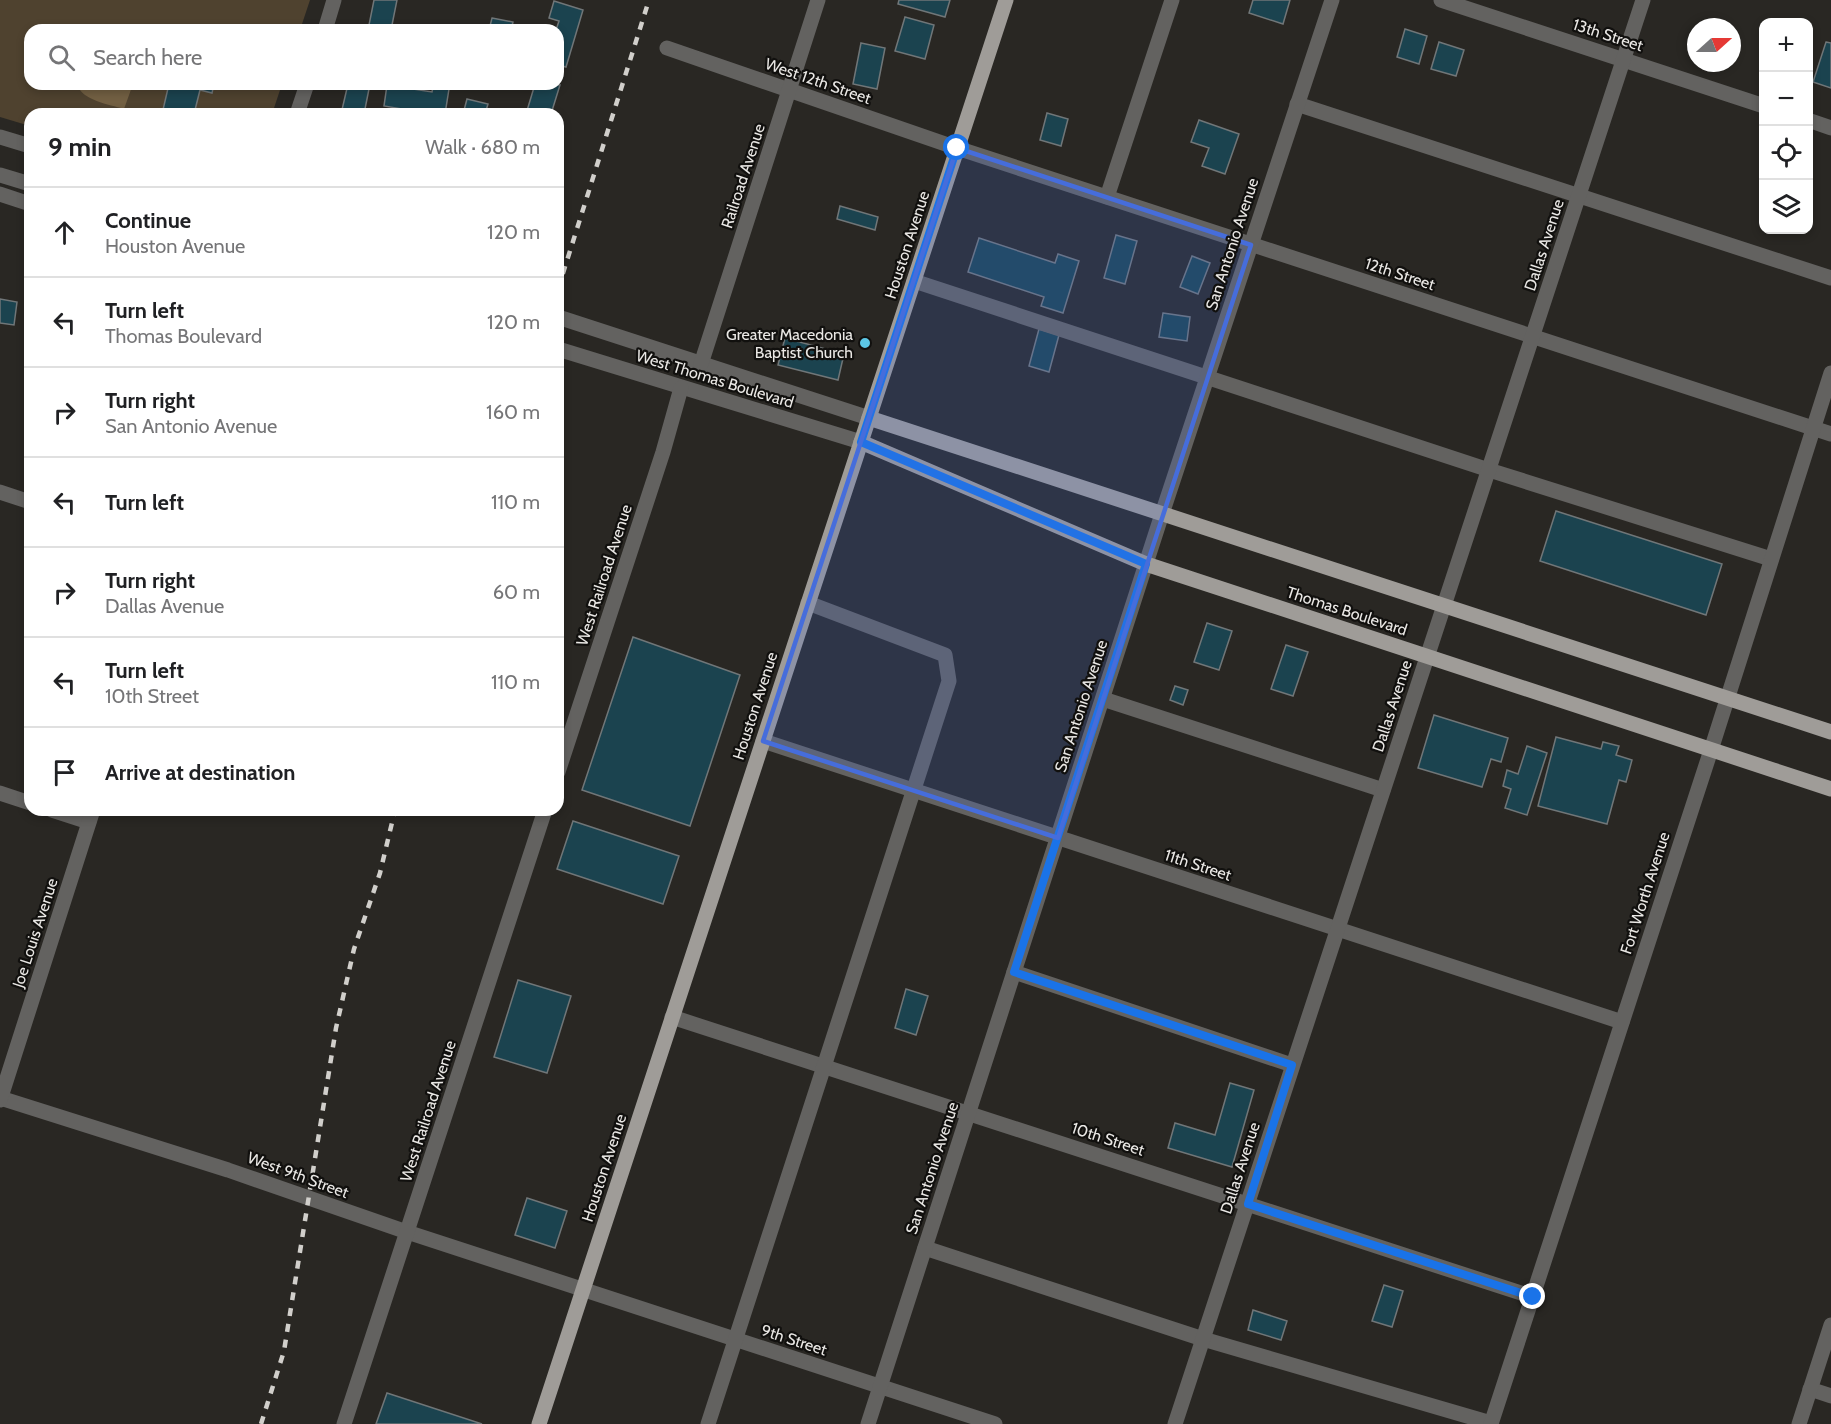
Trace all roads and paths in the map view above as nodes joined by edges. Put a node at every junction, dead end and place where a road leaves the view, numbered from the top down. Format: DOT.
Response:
graph roads {
  1 [pos="334,0"];
  2 [pos="818,0"];
  3 [pos="1006,0"];
  4 [pos="1172,0"];
  5 [pos="1332,0"];
  6 [pos="1441,0"];
  7 [pos="1643,0"];
  8 [pos="326,24"];
  9 [pos="667,48"];
  10 [pos="1623,59"];
  11 [pos="305,90"];
  12 [pos="790,90"];
  13 [pos="1298,104"];
  14 [pos="1759,104"];
  15 [pos="299,108"];
  16 [pos="1813,121"];
  17 [pos="1831,128"];
  18 [pos="0,137"];
  19 [pos="24,144"];
  20 [pos="957,148"];
  21 [pos="0,175"];
  22 [pos="24,182"];
  23 [pos="0,194"];
  24 [pos="1579,196"];
  25 [pos="1107,197"];
  26 [pos="24,202"];
  27 [pos="1251,244"];
  28 [pos="1831,278"];
  29 [pos="914,281"];
  30 [pos="564,319"];
  31 [pos="1533,337"];
  32 [pos="564,351"];
  33 [pos="700,364"];
  34 [pos="1831,373"];
  35 [pos="1207,377"];
  36 [pos="681,388"];
  37 [pos="869,418"];
  38 [pos="1813,428"];
  39 [pos="1831,434"];
  40 [pos="861,442"];
  41 [pos="1489,470"];
  42 [pos="0,492"];
  43 [pos="24,500"];
  44 [pos="1162,514"];
  45 [pos="1771,559"];
  46 [pos="1146,564"];
  47 [pos="808,603"];
  48 [pos="1444,606"];
  49 [pos="1427,657"];
  50 [pos="1727,698"];
  51 [pos="1103,699"];
  52 [pos="1831,732"];
  53 [pos="763,741"];
  54 [pos="1711,750"];
  55 [pos="564,754"];
  56 [pos="1831,789"];
  57 [pos="1383,790"];
  58 [pos="914,791"];
  59 [pos="0,793"];
  60 [pos="24,801"];
  61 [pos="91,816"];
  62 [pos="543,816"];
  63 [pos="1058,838"];
  64 [pos="1337,929"];
  65 [pos="1014,972"];
  66 [pos="672,1017"];
  67 [pos="1622,1022"];
  68 [pos="1292,1065"];
  69 [pos="825,1066"];
  70 [pos="0,1099"];
  71 [pos="969,1113"];
  72 [pos="1248,1204"];
  73 [pos="407,1232"];
  74 [pos="925,1248"];
  75 [pos="582,1290"];
  76 [pos="1533,1297"];
  77 [pos="1831,1325"];
  78 [pos="1203,1339"];
  79 [pos="736,1340"];
  80 [pos="880,1386"];
  81 [pos="1810,1389"];
  82 [pos="1831,1396"];
  83 [pos="344,1424"];
  84 [pos="539,1424"];
  85 [pos="708,1424"];
  86 [pos="868,1424"];
  87 [pos="995,1424"];
  88 [pos="1175,1424"];
  89 [pos="1491,1424"];
  90 [pos="1798,1424"];
  1 -- 8 [label="street"];
  2 -- 12 [label="street, Railroad Avenue"];
  3 -- 20 [label="main road, Houston Avenue"];
  4 -- 25 [label="street"];
  5 -- 13 [label="street, San Antonio Avenue"];
  6 -- 10 [label="street, 13th Street"];
  7 -- 10 [label="street, Dallas Avenue"];
  9 -- 12 [label="street, West 12th Street"];
  10 -- 14 [label="street, 13th Street"];
  10 -- 24 [label="street, Dallas Avenue"];
  11 -- 15 [label="street"];
  12 -- 20 [label="street, West 12th Street"];
  12 -- 33 [label="street, Railroad Avenue"];
  13 -- 24 [label="street"];
  13 -- 27 [label="street, San Antonio Avenue"];
  16 -- 17 [label="street"];
  18 -- 19 [label="street"];
  20 -- 25 [label="street, 12th Street"];
  20 -- 29 [label="main road, Houston Avenue"];
  21 -- 22 [label="street"];
  23 -- 26 [label="street"];
  24 -- 28 [label="street"];
  24 -- 31 [label="street, Dallas Avenue"];
  25 -- 27 [label="street, 12th Street"];
  27 -- 31 [label="street, 12th Street"];
  27 -- 35 [label="street, San Antonio Avenue"];
  29 -- 35 [label="street"];
  29 -- 37 [label="main road, Houston Avenue"];
  30 -- 33 [label="street, West Thomas Boulevard"];
  31 -- 38 [label="street, 12th Street"];
  31 -- 41 [label="street, Dallas Avenue"];
  32 -- 36 [label="street, West Thomas Boulevard"];
  33 -- 37 [label="street, West Thomas Boulevard"];
  34 -- 38 [label="street, Fort Worth Avenue"];
  35 -- 41 [label="street"];
  35 -- 44 [label="street, San Antonio Avenue"];
  36 -- 40 [label="street, West Thomas Boulevard"];
  36 -- 55 [label="street, West Railroad Avenue"];
  37 -- 40 [label="main road, Houston Avenue"];
  37 -- 44 [label="main road"];
  38 -- 39 [label="street, 12th Street"];
  38 -- 45 [label="street, Fort Worth Avenue"];
  40 -- 46 [label="main road, Thomas Boulevard"];
  40 -- 47 [label="main road, Houston Avenue"];
  41 -- 45 [label="street"];
  41 -- 48 [label="street, Dallas Avenue"];
  42 -- 43 [label="street"];
  44 -- 46 [label="street, San Antonio Avenue"];
  44 -- 48 [label="main road"];
  45 -- 50 [label="street, Fort Worth Avenue"];
  46 -- 49 [label="main road, Thomas Boulevard"];
  46 -- 51 [label="street, San Antonio Avenue"];
  47 -- 53 [label="main road, Houston Avenue"];
  47 -- 58 [label="street"];
  48 -- 49 [label="street, Dallas Avenue"];
  48 -- 50 [label="main road"];
  49 -- 54 [label="main road, Thomas Boulevard"];
  49 -- 57 [label="street, Dallas Avenue"];
  50 -- 52 [label="main road"];
  50 -- 54 [label="street, Fort Worth Avenue"];
  51 -- 57 [label="street"];
  51 -- 63 [label="street, San Antonio Avenue"];
  53 -- 58 [label="street, 11th Street"];
  53 -- 66 [label="main road, Houston Avenue"];
  54 -- 56 [label="main road, Thomas Boulevard"];
  54 -- 67 [label="street, Fort Worth Avenue"];
  57 -- 64 [label="street, Dallas Avenue"];
  58 -- 63 [label="street, 11th Street"];
  58 -- 69 [label="street"];
  59 -- 60 [label="street"];
  61 -- 70 [label="street, Joe Louis Avenue"];
  62 -- 73 [label="street, West Railroad Avenue"];
  63 -- 64 [label="street, 11th Street"];
  63 -- 65 [label="street, San Antonio Avenue"];
  64 -- 67 [label="street, 11th Street"];
  64 -- 68 [label="street, Dallas Avenue"];
  65 -- 68 [label="street"];
  65 -- 71 [label="street, San Antonio Avenue"];
  66 -- 69 [label="street, 10th Street"];
  66 -- 75 [label="main road, Houston Avenue"];
  67 -- 76 [label="street, Fort Worth Avenue"];
  68 -- 72 [label="street, Dallas Avenue"];
  69 -- 71 [label="street, 10th Street"];
  69 -- 79 [label="street"];
  70 -- 73 [label="street, West 9th Street"];
  71 -- 72 [label="street, 10th Street"];
  71 -- 74 [label="street, San Antonio Avenue"];
  72 -- 76 [label="street, 10th Street"];
  72 -- 78 [label="street, Dallas Avenue"];
  73 -- 75 [label="street, West 9th Street"];
  73 -- 83 [label="street, West Railroad Avenue"];
  74 -- 78 [label="street"];
  74 -- 80 [label="street, San Antonio Avenue"];
  75 -- 79 [label="street, 9th Street"];
  75 -- 84 [label="main road, Houston Avenue"];
  76 -- 89 [label="street, Fort Worth Avenue"];
  77 -- 81 [label="street"];
  78 -- 88 [label="street, Dallas Avenue"];
  78 -- 89 [label="street"];
  79 -- 80 [label="street, 9th Street"];
  79 -- 85 [label="street"];
  80 -- 86 [label="street, San Antonio Avenue"];
  80 -- 87 [label="street, 9th Street"];
  81 -- 82 [label="street"];
  81 -- 90 [label="street"];
}
